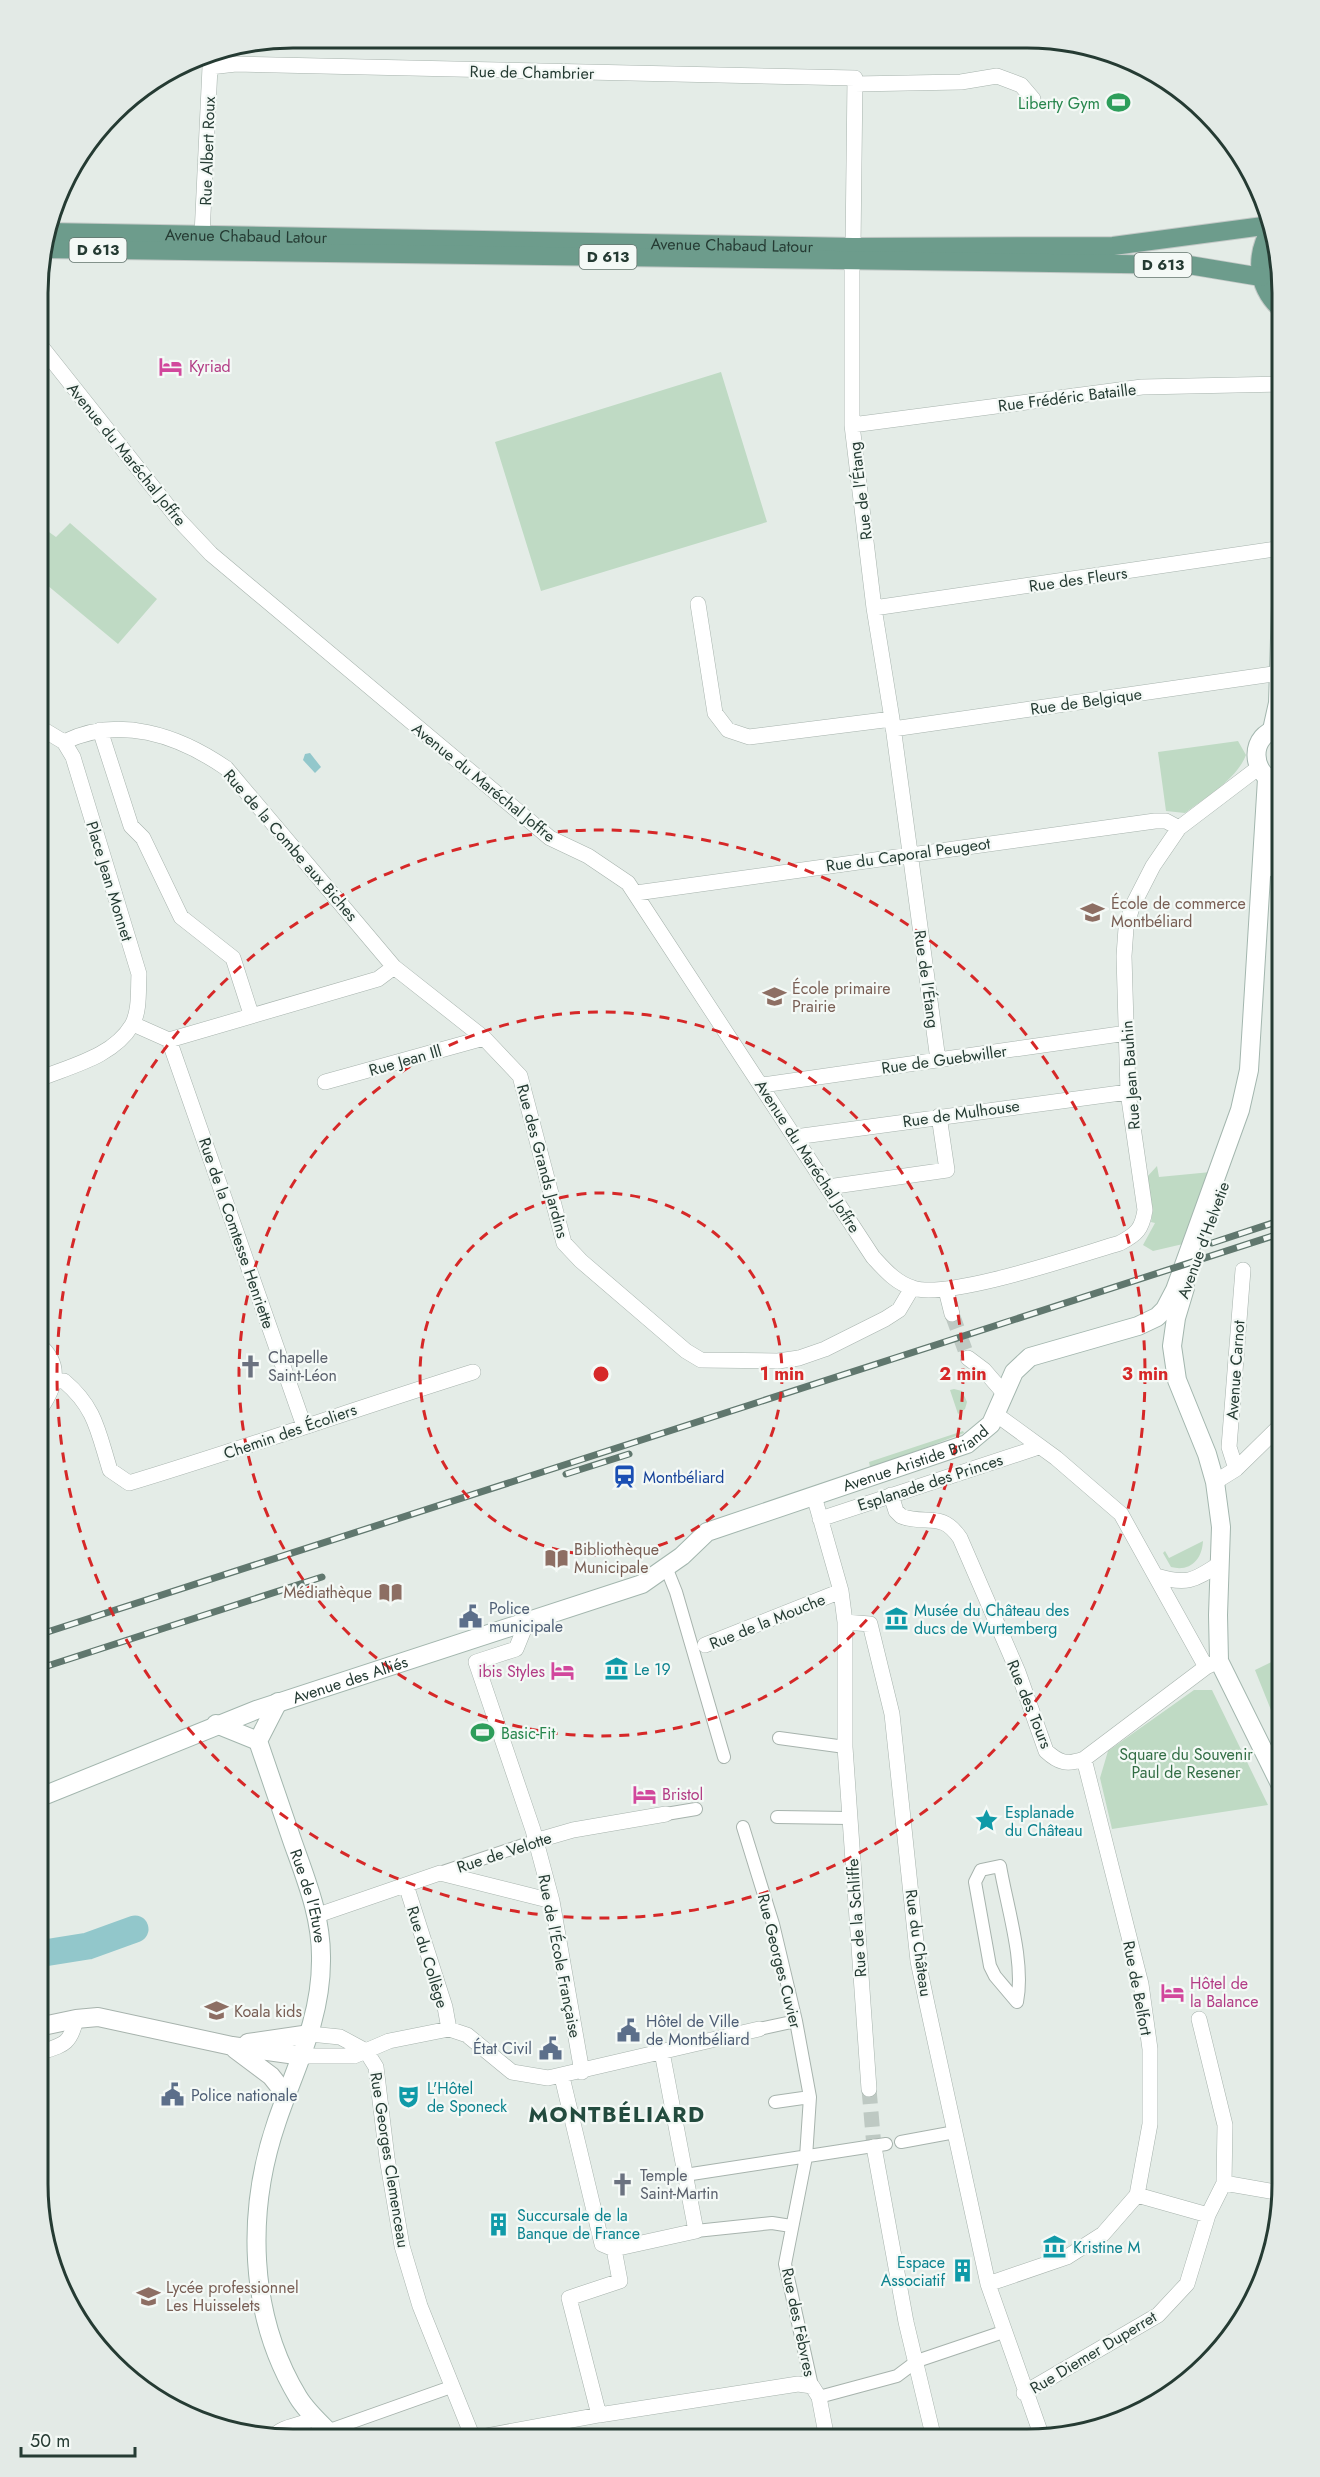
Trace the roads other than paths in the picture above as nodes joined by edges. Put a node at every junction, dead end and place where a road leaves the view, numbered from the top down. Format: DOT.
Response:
graph roads {
  1 [pos="210,67"];
  2 [pos="855,81"];
  3 [pos="1033,99"];
  4 [pos="1263,227"];
  5 [pos="55,232"];
  6 [pos="102,233"];
  7 [pos="202,235"];
  8 [pos="1265,236"];
  9 [pos="54,242"];
  10 [pos="52,249"];
  11 [pos="852,257"];
  12 [pos="1261,277"];
  13 [pos="1272,298"];
  14 [pos="48,355"];
  15 [pos="1272,384"];
  16 [pos="852,425"];
  17 [pos="1272,549"];
  18 [pos="698,604"];
  19 [pos="874,608"];
  20 [pos="1272,674"];
  21 [pos="893,724"];
  22 [pos="100,730"];
  23 [pos="48,732"];
  24 [pos="1272,733"];
  25 [pos="64,742"];
  26 [pos="1269,777"];
  27 [pos="1179,828"];
  28 [pos="910,853"];
  29 [pos="1272,890"];
  30 [pos="636,893"];
  31 [pos="394,967"];
  32 [pos="251,1014"];
  33 [pos="133,1024"];
  34 [pos="1127,1033"];
  35 [pos="484,1038"];
  36 [pos="169,1040"];
  37 [pos="938,1060"];
  38 [pos="48,1074"];
  39 [pos="325,1082"];
  40 [pos="762,1085"];
  41 [pos="1128,1092"];
  42 [pos="939,1116"];
  43 [pos="795,1137"];
  44 [pos="828,1187"];
  45 [pos="1243,1270"];
  46 [pos="912,1288"];
  47 [pos="946,1290"];
  48 [pos="1175,1290"];
  49 [pos="952,1314"];
  50 [pos="1138,1326"];
  51 [pos="1172,1346"];
  52 [pos="48,1354"];
  53 [pos="968,1358"];
  54 [pos="473,1372"];
  55 [pos="56,1381"];
  56 [pos="1003,1392"];
  57 [pos="48,1395"];
  58 [pos="997,1414"];
  59 [pos="304,1426"];
  60 [pos="1272,1435"];
  61 [pos="1039,1447"];
  62 [pos="1236,1469"];
  63 [pos="1215,1482"];
  64 [pos="891,1495"];
  65 [pos="814,1496"];
  66 [pos="820,1519"];
  67 [pos="1219,1564"];
  68 [pos="666,1567"];
  69 [pos="1156,1576"];
  70 [pos="842,1591"];
  71 [pos="527,1622"];
  72 [pos="845,1622"];
  73 [pos="469,1642"];
  74 [pos="698,1648"];
  75 [pos="476,1662"];
  76 [pos="1212,1664"];
  77 [pos="278,1702"];
  78 [pos="216,1724"];
  79 [pos="779,1738"];
  80 [pos="258,1740"];
  81 [pos="845,1747"];
  82 [pos="724,1757"];
  83 [pos="1084,1759"];
  84 [pos="1272,1770"];
  85 [pos="48,1794"];
  86 [pos="696,1809"];
  87 [pos="666,1814"];
  88 [pos="777,1817"];
  89 [pos="849,1818"];
  90 [pos="743,1827"];
  91 [pos="535,1841"];
  92 [pos="440,1873"];
  93 [pos="406,1885"];
  94 [pos="552,1901"];
  95 [pos="318,1915"];
  96 [pos="1017,2002"];
  97 [pos="76,2019"];
  98 [pos="1199,2019"];
  99 [pos="796,2021"];
  100 [pos="48,2025"];
  101 [pos="449,2029"];
  102 [pos="759,2029"];
  103 [pos="310,2034"];
  104 [pos="232,2046"];
  105 [pos="48,2050"];
  106 [pos="366,2051"];
  107 [pos="662,2052"];
  108 [pos="303,2056"];
  109 [pos="582,2072"];
  110 [pos="562,2077"];
  111 [pos="869,2090"];
  112 [pos="286,2095"];
  113 [pos="810,2097"];
  114 [pos="775,2103"];
  115 [pos="955,2132"];
  116 [pos="901,2142"];
  117 [pos="880,2145"];
  118 [pos="806,2157"];
  119 [pos="685,2175"];
  120 [pos="1224,2183"];
  121 [pos="1272,2191"];
  122 [pos="1137,2195"];
  123 [pos="1208,2215"];
  124 [pos="791,2226"];
  125 [pos="696,2231"];
  126 [pos="614,2249"];
  127 [pos="988,2284"];
  128 [pos="1003,2332"];
  129 [pos="917,2361"];
  130 [pos="451,2387"];
  131 [pos="816,2392"];
  132 [pos="1024,2393"];
  133 [pos="599,2415"];
  134 [pos="315,2417"];
  135 [pos="283,2428"];
  136 [pos="1038,2428"];
  137 [pos="326,2429"];
  138 [pos="344,2429"];
  139 [pos="470,2429"];
  140 [pos="523,2429"];
  141 [pos="825,2429"];
  142 [pos="932,2429"];
  1 -- 2 [label="street, Rue de Chambrier"];
  1 -- 7 [label="street, Rue Albert Roux"];
  2 -- 3 [label="street, Rue de Chambrier"];
  2 -- 11 [label="street, Rue de l'Étang"];
  4 -- 11 [label="main road, Avenue Chabaud Latour / D 613"];
  5 -- 6 [label="main road, Avenue Chabaud Latour / D 613"];
  6 -- 7 [label="main road, Avenue Chabaud Latour / D 613"];
  6 -- 9 [label="street"];
  7 -- 11 [label="main road, Avenue Chabaud Latour / D 613"];
  8 -- 12 [label="main road"];
  10 -- 11 [label="main road, Avenue Chabaud Latour / D 613"];
  11 -- 12 [label="main road, Avenue Chabaud Latour / D 613"];
  11 -- 16 [label="street, Rue de l'Étang"];
  12 -- 13 [label="main road"];
  14 -- 30 [label="street, Avenue du Maréchal Joffre"];
  15 -- 16 [label="street, Rue Frédéric Bataille"];
  16 -- 19 [label="street, Rue de l'Étang"];
  17 -- 19 [label="street, Rue des Fleurs"];
  18 -- 21 [label="street"];
  19 -- 21 [label="street, Rue de l'Étang"];
  20 -- 21 [label="street, Rue de Belgique"];
  21 -- 28 [label="street, Rue de l'Étang"];
  22 -- 25 [label="street, Rue de la Combe aux Biches"];
  22 -- 31 [label="street, Rue de la Combe aux Biches"];
  22 -- 32 [label="street"];
  23 -- 25 [label="street"];
  24 -- 26 [label="main road, Avenue d'Helvetie"];
  25 -- 33 [label="street, Place Jean Monnet"];
  26 -- 27 [label="street, Rue Jean Bauhin"];
  26 -- 48 [label="main road, Avenue d'Helvetie"];
  27 -- 28 [label="street, Rue du Caporal Peugeot"];
  27 -- 34 [label="street, Rue Jean Bauhin"];
  28 -- 30 [label="street, Rue du Caporal Peugeot"];
  28 -- 37 [label="street, Rue de l'Étang"];
  29 -- 51 [label="main road, Avenue d'Helvetie"];
  30 -- 40 [label="street, Avenue du Maréchal Joffre"];
  31 -- 32 [label="street"];
  31 -- 35 [label="street, Rue des Grands Jardins"];
  32 -- 36 [label="street"];
  33 -- 36 [label="street"];
  33 -- 38 [label="street"];
  34 -- 37 [label="street, Rue de Guebwiller"];
  34 -- 41 [label="street, Rue Jean Bauhin"];
  35 -- 39 [label="street, Rue Jean Ill"];
  35 -- 46 [label="street, Rue des Grands Jardins"];
  36 -- 59 [label="street, Rue de la Comtesse Henriette"];
  37 -- 40 [label="street, Rue de Guebwiller"];
  40 -- 43 [label="street, Avenue du Maréchal Joffre"];
  41 -- 42 [label="street, Rue de Mulhouse"];
  41 -- 47 [label="street, Rue Jean Bauhin"];
  42 -- 43 [label="street, Rue de Mulhouse"];
  42 -- 44 [label="street"];
  43 -- 44 [label="street, Avenue du Maréchal Joffre"];
  44 -- 46 [label="street, Avenue du Maréchal Joffre"];
  45 -- 62 [label="street, Avenue Carnot"];
  46 -- 47 [label="street, Avenue du Maréchal Joffre"];
  47 -- 49 [label="street"];
  48 -- 50 [label="main road, Avenue Aristide Briand"];
  50 -- 51 [label="main road"];
  50 -- 56 [label="main road, Avenue Aristide Briand"];
  51 -- 63 [label="main road, Avenue d'Helvetie"];
  52 -- 55 [label="street"];
  53 -- 56 [label="street"];
  54 -- 59 [label="street, Chemin des Écoliers"];
  55 -- 57 [label="street"];
  55 -- 59 [label="street, Chemin des Écoliers"];
  56 -- 58 [label="main road, Avenue Aristide Briand"];
  58 -- 61 [label="street"];
  58 -- 65 [label="main road, Avenue Aristide Briand"];
  60 -- 62 [label="street"];
  61 -- 64 [label="street, Esplanade des Princes"];
  61 -- 69 [label="street"];
  62 -- 63 [label="street"];
  63 -- 67 [label="main road, Avenue d'Helvetie"];
  64 -- 66 [label="street, Esplanade des Princes"];
  64 -- 83 [label="street, Rue des Tours"];
  65 -- 66 [label="street, Rue de la Schliffe"];
  65 -- 68 [label="main road, Avenue Aristide Briand"];
  66 -- 70 [label="street, Rue de la Schliffe"];
  67 -- 69 [label="street"];
  67 -- 76 [label="main road, Avenue d'Helvetie"];
  68 -- 71 [label="main road, Avenue des Alliés"];
  68 -- 74 [label="street"];
  69 -- 76 [label="street"];
  70 -- 72 [label="street, Rue de la Schliffe"];
  70 -- 74 [label="street, Rue de la Mouche"];
  71 -- 73 [label="main road, Avenue des Alliés"];
  71 -- 75 [label="street"];
  72 -- 81 [label="street, Rue de la Schliffe"];
  72 -- 115 [label="street, Rue du Château"];
  73 -- 75 [label="street"];
  73 -- 77 [label="main road, Avenue des Alliés"];
  74 -- 82 [label="street"];
  75 -- 91 [label="street, Rue de l'École Française"];
  76 -- 83 [label="street"];
  76 -- 84 [label="main road"];
  77 -- 78 [label="main road, Avenue des Alliés"];
  77 -- 80 [label="main road"];
  78 -- 80 [label="main road"];
  78 -- 85 [label="main road, Avenue des Alliés"];
  79 -- 81 [label="street"];
  80 -- 95 [label="main road, Rue de l'Etuve"];
  81 -- 89 [label="street, Rue de la Schliffe"];
  83 -- 122 [label="street, Rue de Belfort"];
  86 -- 87 [label="street, Rue de Velotte"];
  87 -- 91 [label="street, Rue de Velotte"];
  88 -- 89 [label="street"];
  89 -- 111 [label="street, Rue de la Schliffe"];
  90 -- 99 [label="street, Rue Georges Cuvier"];
  91 -- 92 [label="street, Rue de Velotte"];
  91 -- 94 [label="street, Rue de l'École Française"];
  92 -- 93 [label="street, Rue de Velotte"];
  92 -- 94 [label="street"];
  93 -- 95 [label="street, Rue de Velotte"];
  93 -- 101 [label="street, Rue du Collège"];
  94 -- 109 [label="street, Rue de l'École Française"];
  95 -- 103 [label="main road, Rue de l'Etuve"];
  96 -- 96 [label="street"];
  97 -- 100 [label="main road"];
  97 -- 104 [label="main road"];
  97 -- 105 [label="street"];
  98 -- 120 [label="street"];
  99 -- 102 [label="street"];
  99 -- 113 [label="street, Rue Georges Cuvier"];
  101 -- 106 [label="street"];
  101 -- 110 [label="street"];
  102 -- 107 [label="street"];
  103 -- 104 [label="main road"];
  103 -- 106 [label="street"];
  103 -- 108 [label="main road, Rue de l'Etuve"];
  104 -- 108 [label="main road"];
  104 -- 112 [label="main road"];
  106 -- 108 [label="street"];
  106 -- 130 [label="street, Rue Georges Clemenceau"];
  107 -- 109 [label="street"];
  107 -- 119 [label="street"];
  108 -- 112 [label="main road, Rue de l'Etuve"];
  109 -- 110 [label="street"];
  110 -- 126 [label="street"];
  112 -- 134 [label="main road, Rue de l'Etuve"];
  113 -- 114 [label="street"];
  113 -- 118 [label="street, Rue des Fèbvres"];
  115 -- 116 [label="street"];
  115 -- 127 [label="street, Rue du Château"];
  117 -- 118 [label="street"];
  117 -- 129 [label="street"];
  118 -- 119 [label="street"];
  118 -- 124 [label="street, Rue des Fèbvres"];
  119 -- 125 [label="street"];
  120 -- 121 [label="street"];
  120 -- 123 [label="street, Rue Diemer Duperret"];
  122 -- 123 [label="street"];
  122 -- 127 [label="street"];
  123 -- 132 [label="street, Rue Diemer Duperret"];
  124 -- 125 [label="street"];
  124 -- 131 [label="street, Rue des Fèbvres"];
  125 -- 126 [label="street"];
  126 -- 133 [label="street"];
  127 -- 128 [label="street, Rue du Château"];
  128 -- 129 [label="street"];
  128 -- 132 [label="street, Rue du Château"];
  129 -- 131 [label="street"];
  129 -- 142 [label="street"];
  130 -- 138 [label="street"];
  130 -- 139 [label="street, Rue Georges Clemenceau"];
  131 -- 133 [label="street, Rue Georges Clemenceau"];
  131 -- 141 [label="street, Rue des Fèbvres"];
  132 -- 136 [label="street, Rue du Château"];
  133 -- 140 [label="street, Rue Georges Clemenceau"];
  134 -- 135 [label="street"];
  134 -- 137 [label="main road, Rue de l'Etuve"];
}
